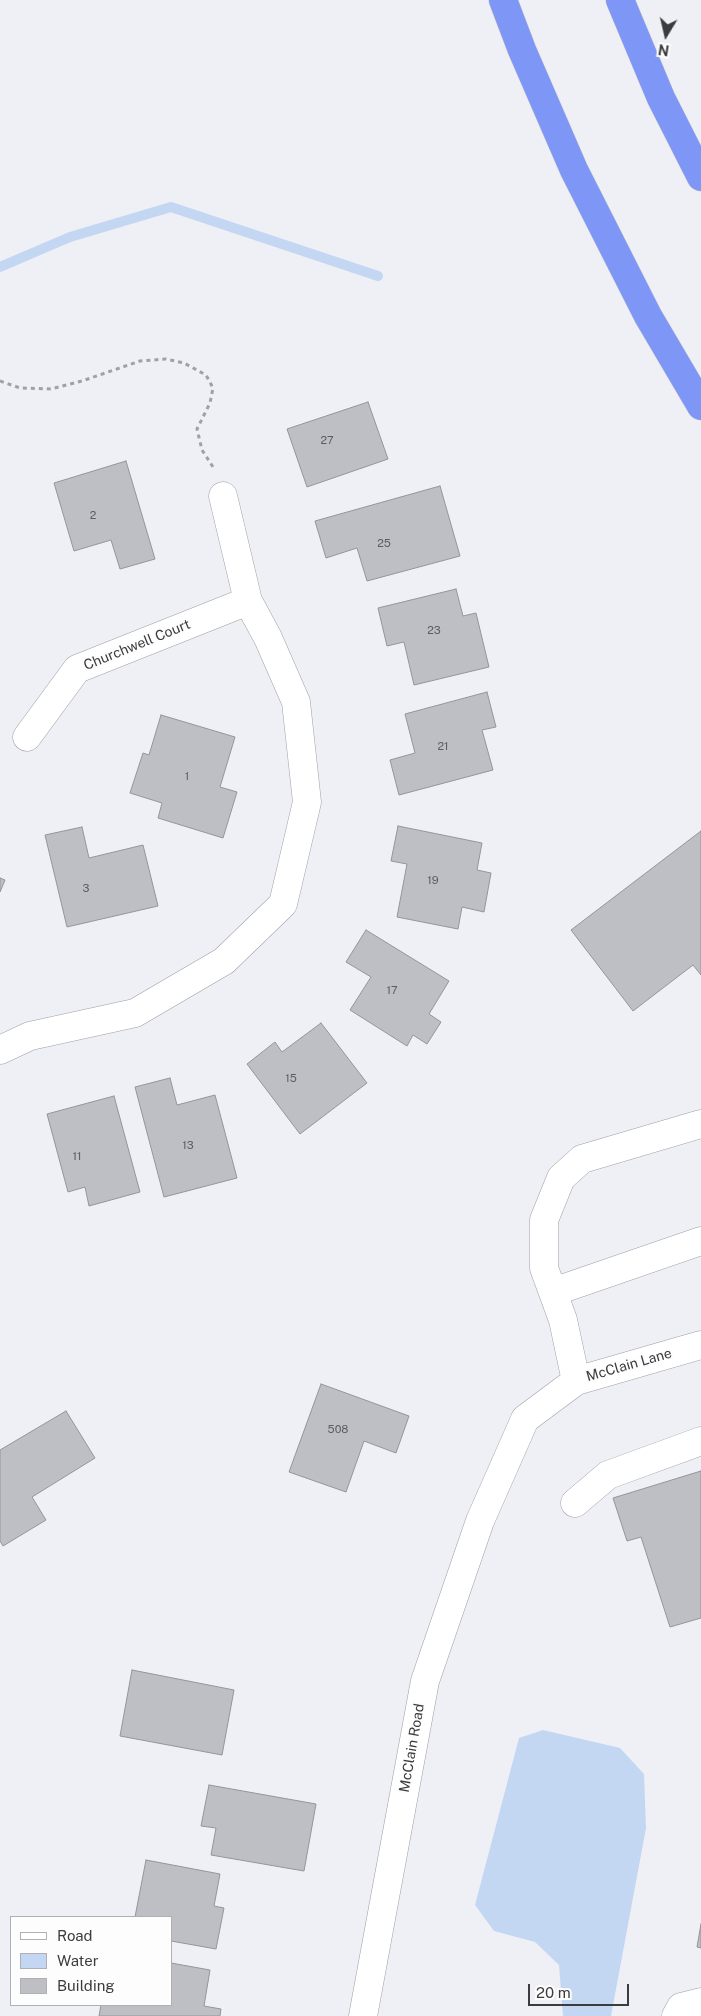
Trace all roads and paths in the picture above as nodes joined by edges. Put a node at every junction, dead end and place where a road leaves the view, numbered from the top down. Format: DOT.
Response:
graph roads {
  1 [pos="504,0"];
  2 [pos="620,0"];
  3 [pos="701,177"];
  4 [pos="0,381"];
  5 [pos="701,406"];
  6 [pos="223,496"];
  7 [pos="248,601"];
  8 [pos="27,737"];
  9 [pos="0,1050"];
  10 [pos="701,1124"];
  11 [pos="701,1241"];
  12 [pos="553,1292"];
  13 [pos="701,1344"];
  14 [pos="576,1381"];
  15 [pos="701,1441"];
  16 [pos="494,1489"];
  17 [pos="575,1503"];
  18 [pos="701,2002"];
  19 [pos="363,2016"];
  20 [pos="676,2016"];
  1 -- 5 [label="highway"];
  2 -- 3 [label="highway"];
  4 -- 6 [label="path"];
  6 -- 7 [label="street"];
  7 -- 8 [label="street, Churchwell Court"];
  7 -- 9 [label="street"];
  10 -- 12 [label="street"];
  11 -- 12 [label="street"];
  12 -- 14 [label="street"];
  13 -- 14 [label="street, McClain Lane"];
  14 -- 16 [label="street, McClain Lane"];
  15 -- 17 [label="street"];
  16 -- 19 [label="street, McClain Road"];
  18 -- 20 [label="street"];
}
